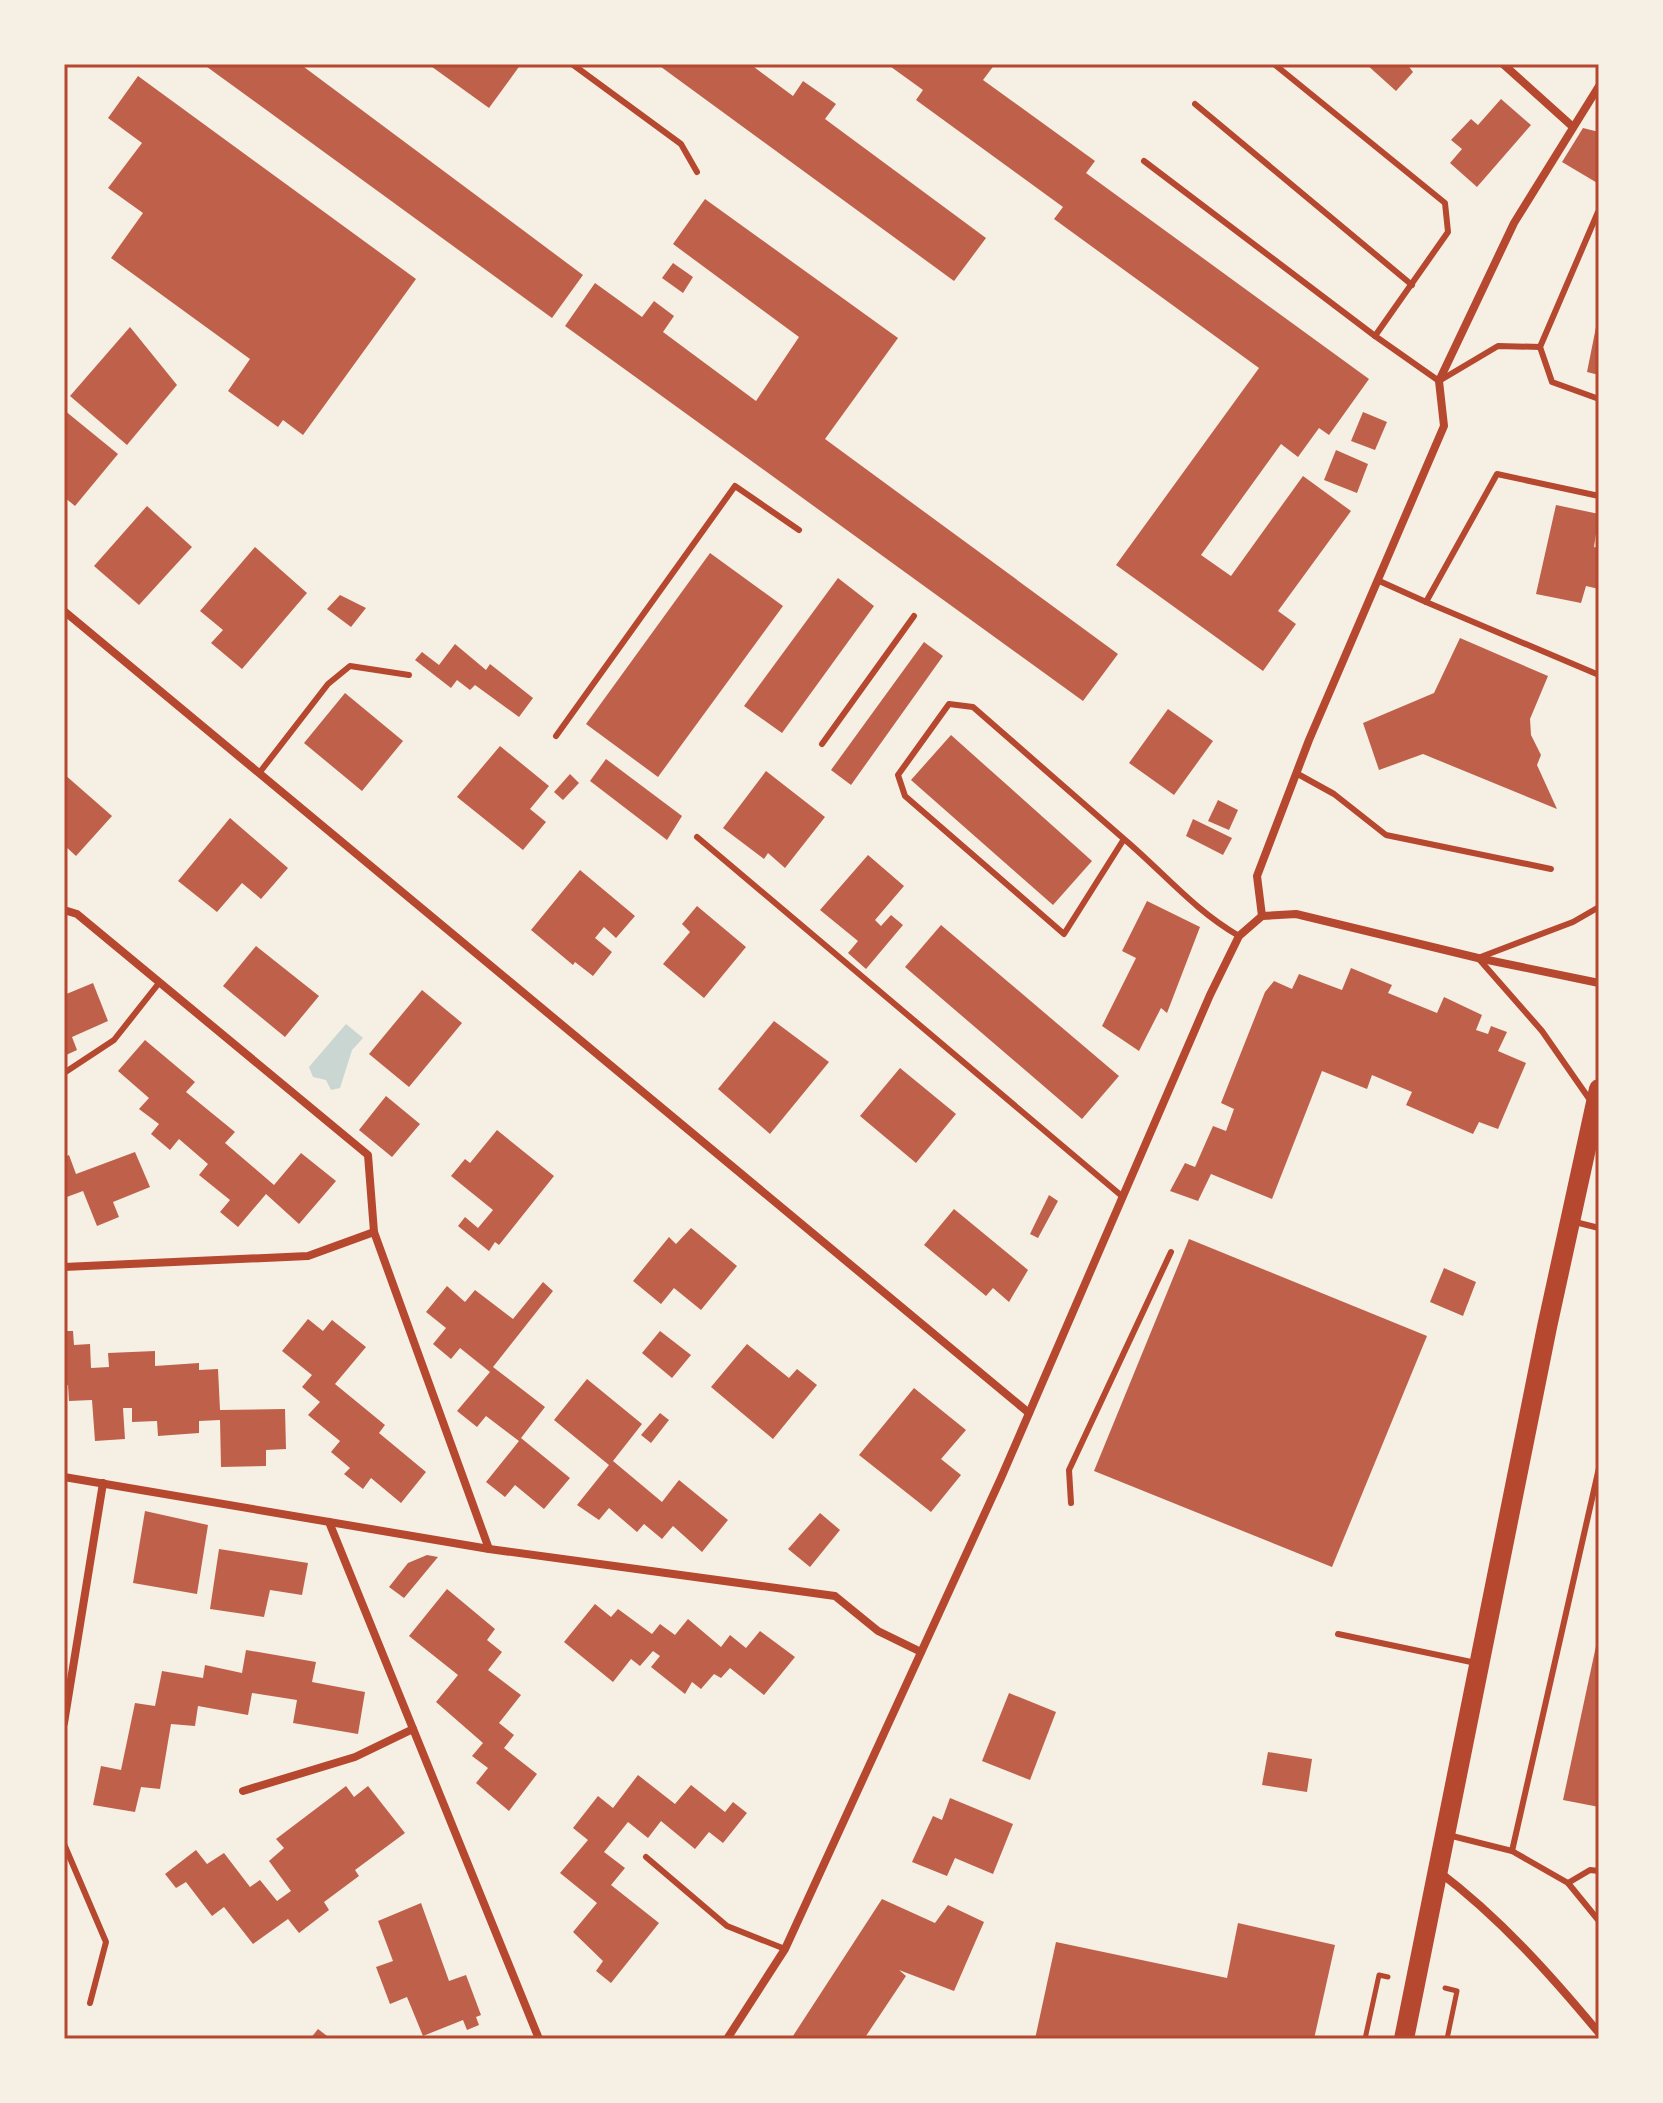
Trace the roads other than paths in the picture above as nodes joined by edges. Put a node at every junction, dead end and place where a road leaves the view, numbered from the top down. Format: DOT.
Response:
graph roads {
  1 [pos="572,64"];
  2 [pos="1274,64"];
  3 [pos="1503,64"];
  4 [pos="1599,86"];
  5 [pos="1195,104"];
  6 [pos="1573,127"];
  7 [pos="1144,161"];
  8 [pos="697,172"];
  9 [pos="1598,212"];
  10 [pos="1412,285"];
  11 [pos="1375,336"];
  12 [pos="1540,347"];
  13 [pos="1439,381"];
  14 [pos="1599,399"];
  15 [pos="1599,496"];
  16 [pos="799,530"];
  17 [pos="1377,580"];
  18 [pos="1426,602"];
  19 [pos="64,611"];
  20 [pos="914,616"];
  21 [pos="409,675"];
  22 [pos="1599,675"];
  23 [pos="556,736"];
  24 [pos="822,744"];
  25 [pos="260,772"];
  26 [pos="1296,773"];
  27 [pos="697,837"];
  28 [pos="1124,839"];
  29 [pos="1551,869"];
  30 [pos="1599,907"];
  31 [pos="64,910"];
  32 [pos="1262,916"];
  33 [pos="1239,936"];
  34 [pos="1478,958"];
  35 [pos="159,983"];
  36 [pos="1599,983"];
  37 [pos="64,1073"];
  38 [pos="1597,1098"];
  39 [pos="1123,1197"];
  40 [pos="1570,1220"];
  41 [pos="1599,1228"];
  42 [pos="374,1232"];
  43 [pos="1171,1252"];
  44 [pos="64,1267"];
  45 [pos="1029,1413"];
  46 [pos="1599,1468"];
  47 [pos="64,1477"];
  48 [pos="103,1483"];
  49 [pos="1071,1503"];
  50 [pos="329,1522"];
  51 [pos="489,1549"];
  52 [pos="1338,1634"];
  53 [pos="921,1652"];
  54 [pos="1479,1664"];
  55 [pos="64,1723"];
  56 [pos="413,1729"];
  57 [pos="243,1791"];
  58 [pos="1445,1835"];
  59 [pos="64,1844"];
  60 [pos="1512,1851"];
  61 [pos="646,1857"];
  62 [pos="1438,1870"];
  63 [pos="1599,1871"];
  64 [pos="1568,1883"];
  65 [pos="1599,1921"];
  66 [pos="785,1949"];
  67 [pos="90,2003"];
  68 [pos="1599,2033"];
  69 [pos="539,2039"];
  70 [pos="727,2039"];
  71 [pos="1404,2039"];
  1 -- 8 [label="lane"];
  2 -- 10 [label="lane"];
  3 -- 6 [label="street"];
  4 -- 6 [label="street"];
  5 -- 10 [label="lane"];
  6 -- 13 [label="street"];
  7 -- 11 [label="lane"];
  9 -- 12 [label="lane"];
  10 -- 11 [label="lane"];
  11 -- 13 [label="lane"];
  12 -- 13 [label="lane"];
  12 -- 14 [label="lane"];
  13 -- 17 [label="street"];
  15 -- 18 [label="lane"];
  16 -- 23 [label="lane"];
  17 -- 18 [label="lane"];
  17 -- 26 [label="street"];
  18 -- 22 [label="lane"];
  19 -- 25 [label="street"];
  20 -- 24 [label="lane"];
  21 -- 25 [label="lane"];
  25 -- 45 [label="street"];
  26 -- 29 [label="lane"];
  26 -- 32 [label="street"];
  27 -- 39 [label="lane"];
  28 -- 28 [label="lane"];
  28 -- 33 [label="lane"];
  30 -- 34 [label="lane"];
  31 -- 35 [label="street"];
  32 -- 33 [label="street"];
  32 -- 34 [label="street"];
  33 -- 39 [label="street"];
  34 -- 36 [label="street"];
  34 -- 38 [label="lane"];
  35 -- 37 [label="lane"];
  35 -- 42 [label="street"];
  38 -- 40 [label="main road"];
  39 -- 45 [label="street"];
  40 -- 41 [label="lane"];
  40 -- 54 [label="main road"];
  42 -- 44 [label="street"];
  42 -- 51 [label="street"];
  43 -- 49 [label="lane"];
  45 -- 53 [label="street"];
  46 -- 60 [label="lane"];
  47 -- 48 [label="street"];
  48 -- 50 [label="street"];
  48 -- 55 [label="street"];
  50 -- 51 [label="street"];
  50 -- 56 [label="street"];
  51 -- 53 [label="street"];
  52 -- 54 [label="lane"];
  53 -- 66 [label="street"];
  54 -- 58 [label="main road"];
  56 -- 57 [label="street"];
  56 -- 69 [label="street"];
  58 -- 60 [label="lane"];
  58 -- 62 [label="main road"];
  59 -- 67 [label="lane"];
  60 -- 64 [label="lane"];
  61 -- 66 [label="lane"];
  62 -- 68 [label="street"];
  62 -- 71 [label="main road"];
  63 -- 64 [label="lane"];
  64 -- 65 [label="lane"];
  66 -- 70 [label="street"];
}
